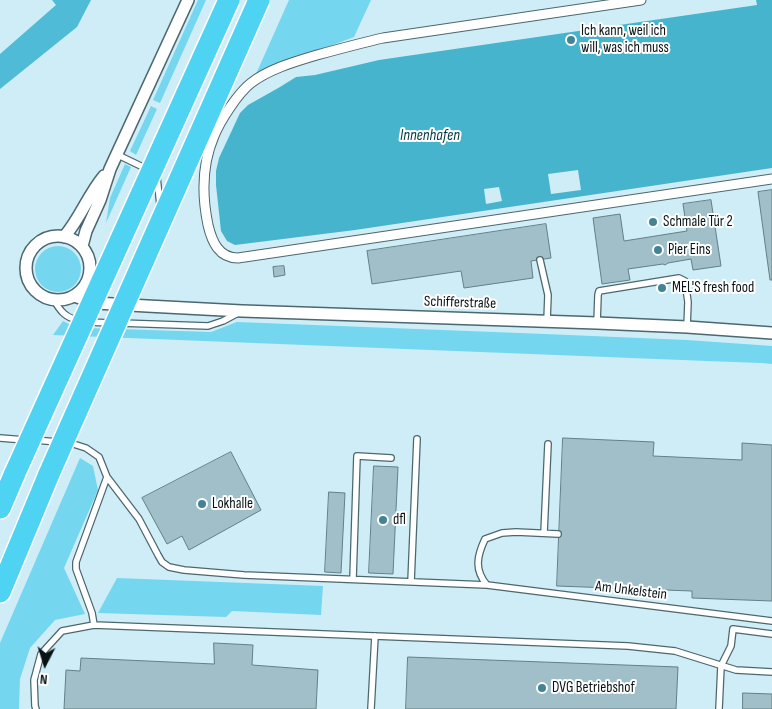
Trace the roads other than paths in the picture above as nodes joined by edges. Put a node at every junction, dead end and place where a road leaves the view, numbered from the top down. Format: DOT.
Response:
graph roads {
  1 [pos="188,0"];
  2 [pos="229,0"];
  3 [pos="259,0"];
  4 [pos="641,0"];
  5 [pos="118,155"];
  6 [pos="110,169"];
  7 [pos="772,179"];
  8 [pos="64,237"];
  9 [pos="159,242"];
  10 [pos="82,246"];
  11 [pos="540,260"];
  12 [pos="88,280"];
  13 [pos="74,296"];
  14 [pos="54,300"];
  15 [pos="147,306"];
  16 [pos="242,311"];
  17 [pos="547,321"];
  18 [pos="597,323"];
  19 [pos="687,327"];
  20 [pos="772,333"];
  21 [pos="0,438"];
  22 [pos="417,439"];
  23 [pos="548,444"];
  24 [pos="391,458"];
  25 [pos="107,478"];
  26 [pos="0,508"];
  27 [pos="544,533"];
  28 [pos="558,534"];
  29 [pos="353,579"];
  30 [pos="411,582"];
  31 [pos="487,585"];
  32 [pos="0,592"];
  33 [pos="772,621"];
  34 [pos="94,625"];
  35 [pos="772,634"];
  36 [pos="375,636"];
  37 [pos="721,666"];
  38 [pos="772,672"];
  39 [pos="36,709"];
  40 [pos="371,709"];
  41 [pos="719,709"];
  1 -- 5 [label="street"];
  2 -- 26 [label="highway, bridge"];
  3 -- 32 [label="highway, bridge"];
  4 -- 7 [label="street"];
  5 -- 6 [label="street"];
  5 -- 9 [label="lane"];
  6 -- 8 [label="street"];
  6 -- 10 [label="street"];
  8 -- 10 [label="street"];
  8 -- 14 [label="street"];
  10 -- 12 [label="street"];
  11 -- 17 [label="lane"];
  12 -- 13 [label="street"];
  12 -- 15 [label="street, Schifferstraße"];
  13 -- 14 [label="street, Schifferstraße"];
  13 -- 15 [label="street, Schifferstraße"];
  14 -- 16 [label="lane"];
  15 -- 16 [label="street, Schifferstraße"];
  16 -- 17 [label="street, Schifferstraße"];
  17 -- 18 [label="street, Schifferstraße"];
  18 -- 19 [label="street, Schifferstraße"];
  18 -- 19 [label="lane"];
  19 -- 20 [label="street, Schifferstraße"];
  21 -- 25 [label="lane"];
  22 -- 30 [label="lane"];
  23 -- 27 [label="lane"];
  24 -- 29 [label="lane"];
  25 -- 29 [label="lane, Am Unkelstein"];
  25 -- 34 [label="lane"];
  27 -- 28 [label="lane"];
  27 -- 31 [label="lane"];
  29 -- 30 [label="lane, Am Unkelstein"];
  30 -- 31 [label="lane, Am Unkelstein"];
  31 -- 33 [label="lane, Am Unkelstein"];
  34 -- 36 [label="lane"];
  34 -- 39 [label="lane"];
  35 -- 37 [label="lane"];
  36 -- 37 [label="lane"];
  36 -- 40 [label="lane"];
  37 -- 38 [label="lane"];
  37 -- 41 [label="lane"];
}
